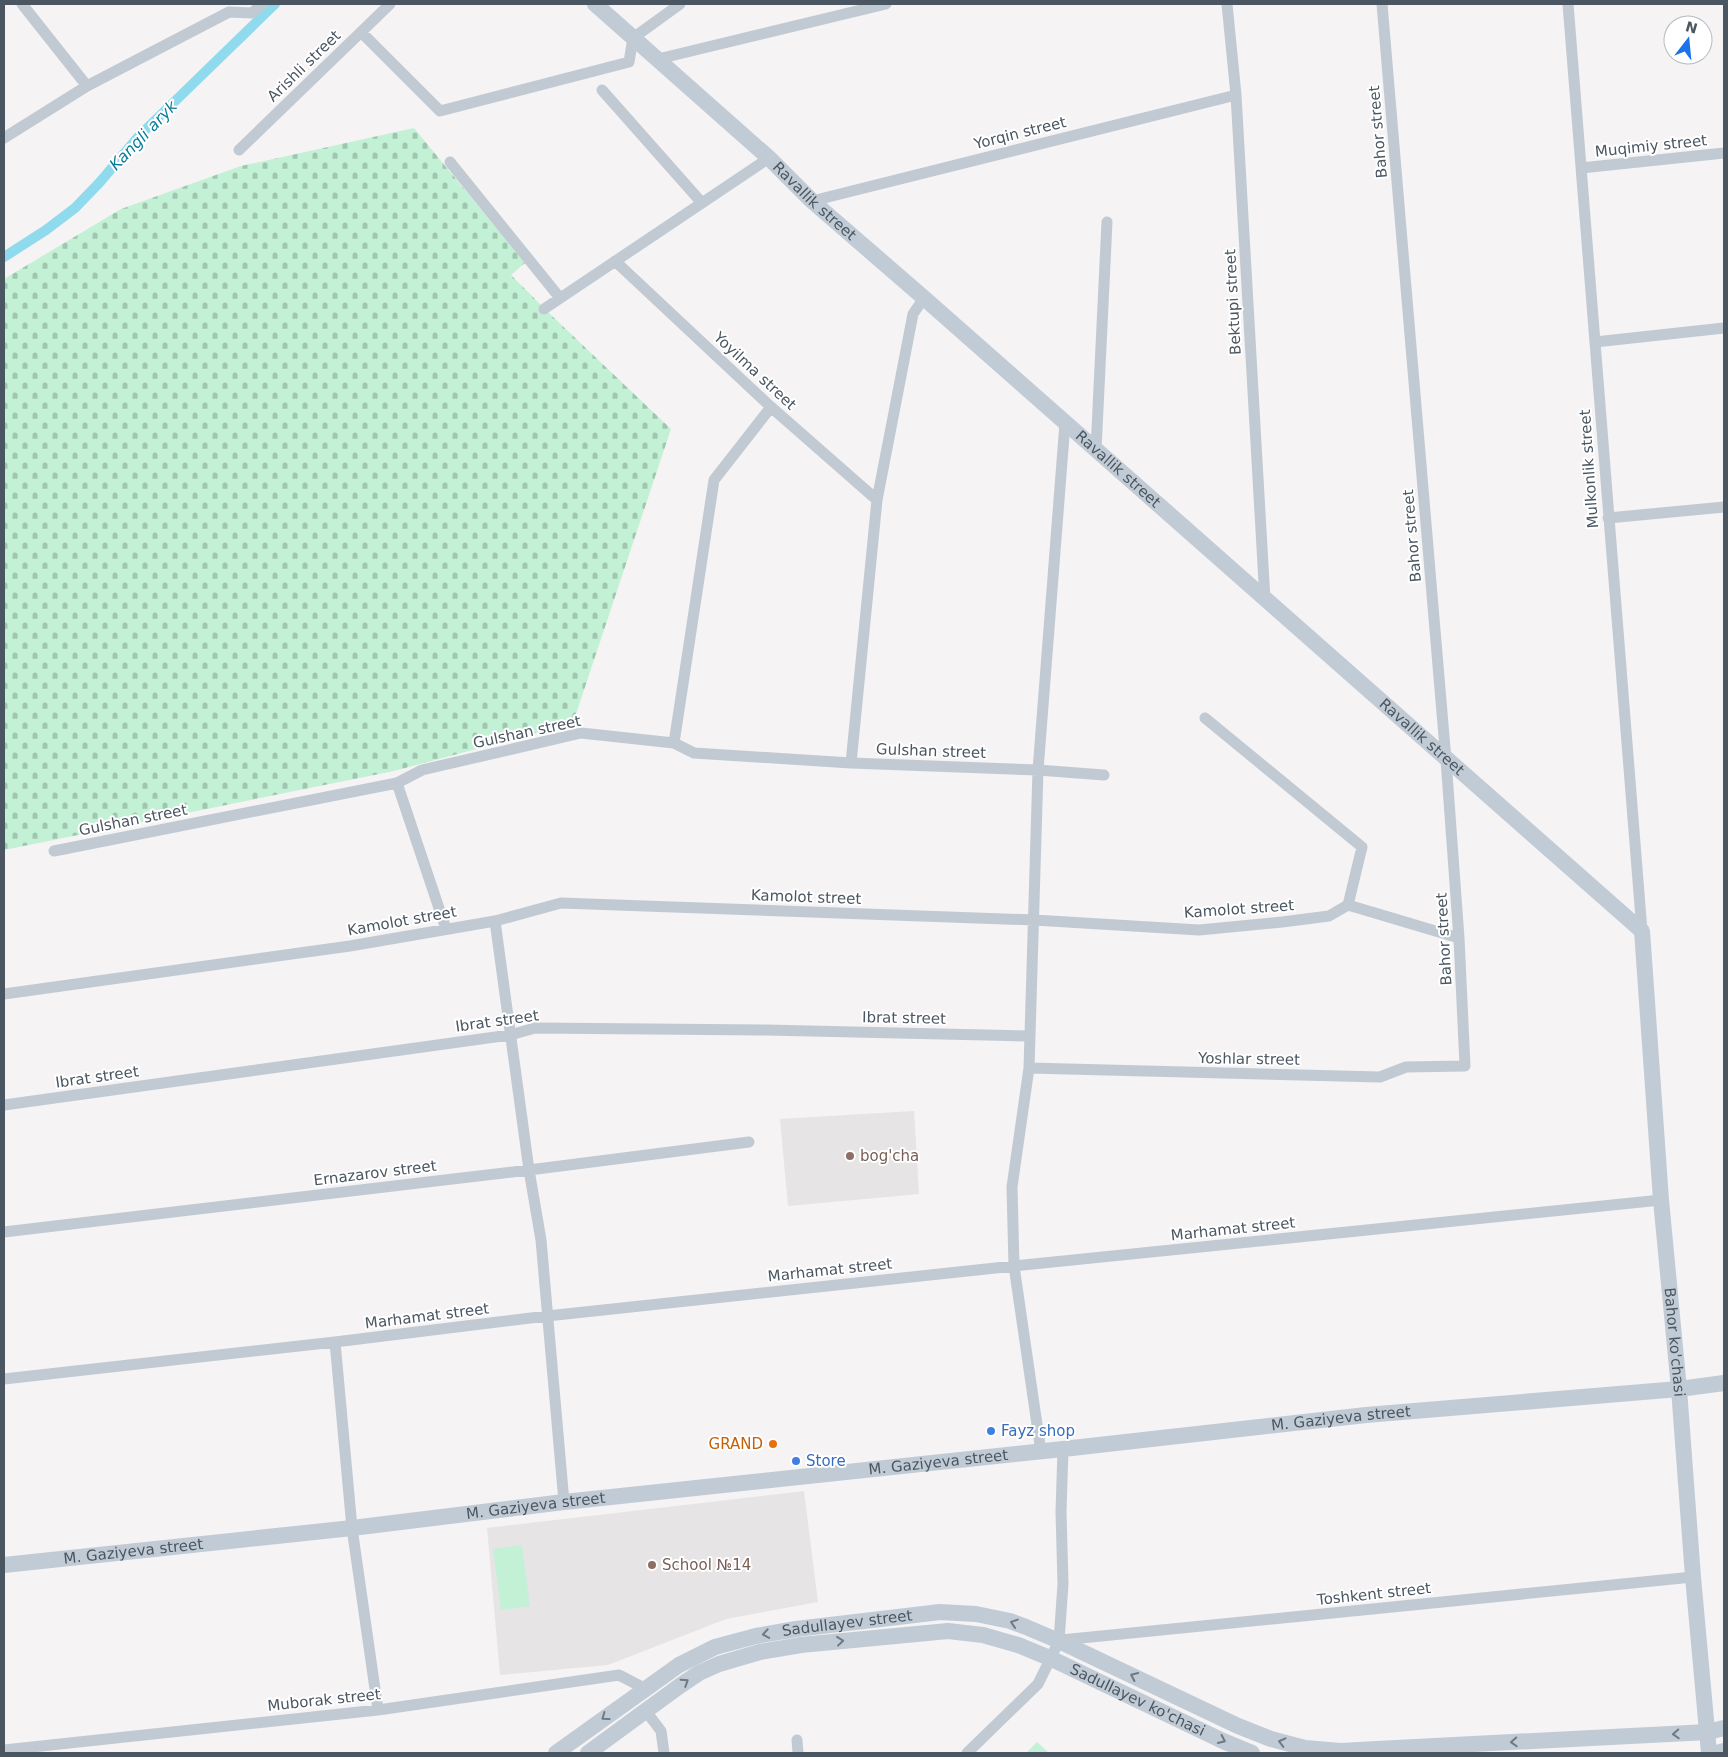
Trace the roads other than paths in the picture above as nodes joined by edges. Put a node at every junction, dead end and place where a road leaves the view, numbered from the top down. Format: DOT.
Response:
graph roads {
  1 [pos="22,4"];
  2 [pos="262,4"];
  3 [pos="390,4"];
  4 [pos="595,4"];
  5 [pos="680,4"];
  6 [pos="886,4"];
  7 [pos="1227,4"];
  8 [pos="1382,4"];
  9 [pos="1568,4"];
  10 [pos="361,32"];
  11 [pos="633,38"];
  12 [pos="658,60"];
  13 [pos="87,86"];
  14 [pos="602,90"];
  15 [pos="1236,95"];
  16 [pos="4,138"];
  17 [pos="239,150"];
  18 [pos="1724,153"];
  19 [pos="768,158"];
  20 [pos="450,162"];
  21 [pos="1581,168"];
  22 [pos="812,201"];
  23 [pos="702,202"];
  24 [pos="1107,222"];
  25 [pos="615,261"];
  26 [pos="560,298"];
  27 [pos="924,298"];
  28 [pos="544,309"];
  29 [pos="1724,328"];
  30 [pos="1595,342"];
  31 [pos="771,407"];
  32 [pos="1064,423"];
  33 [pos="1096,450"];
  34 [pos="877,500"];
  35 [pos="1724,507"];
  36 [pos="1608,518"];
  37 [pos="1265,600"];
  38 [pos="1204,718"];
  39 [pos="674,743"];
  40 [pos="1446,760"];
  41 [pos="851,762"];
  42 [pos="1038,770"];
  43 [pos="1104,775"];
  44 [pos="397,783"];
  45 [pos="54,851"];
  46 [pos="1348,905"];
  47 [pos="1034,920"];
  48 [pos="495,921"];
  49 [pos="446,929"];
  50 [pos="1642,932"];
  51 [pos="1459,938"];
  52 [pos="4,994"];
  53 [pos="510,1034"];
  54 [pos="1030,1036"];
  55 [pos="1465,1066"];
  56 [pos="1029,1068"];
  57 [pos="4,1106"];
  58 [pos="749,1142"];
  59 [pos="529,1170"];
  60 [pos="1661,1200"];
  61 [pos="4,1232"];
  62 [pos="1014,1266"];
  63 [pos="547,1316"];
  64 [pos="335,1342"];
  65 [pos="4,1379"];
  66 [pos="1724,1383"];
  67 [pos="1679,1389"];
  68 [pos="1063,1449"];
  69 [pos="1041,1452"];
  70 [pos="564,1502"];
  71 [pos="352,1528"];
  72 [pos="4,1565"];
  73 [pos="1693,1577"];
  74 [pos="1059,1641"];
  75 [pos="1052,1659"];
  76 [pos="644,1688"];
  77 [pos="378,1710"];
  78 [pos="646,1710"];
  79 [pos="1724,1728"];
  80 [pos="1708,1732"];
  81 [pos="797,1740"];
  82 [pos="4,1750"];
  83 [pos="1724,1751"];
  84 [pos="556,1753"];
  85 [pos="588,1753"];
  86 [pos="664,1753"];
  87 [pos="798,1753"];
  88 [pos="967,1753"];
  89 [pos="1252,1753"];
  90 [pos="1710,1753"];
  91 [pos="1716,1753"];
  1 -- 13 [label="street"];
  2 -- 13 [label="street"];
  3 -- 10 [label="street, Arishli street"];
  4 -- 11 [label="street, Ravallik street"];
  5 -- 11 [label="street"];
  6 -- 12 [label="street"];
  7 -- 15 [label="street, Bektupi street"];
  8 -- 40 [label="street, Bahor street"];
  9 -- 21 [label="street, Mulkonlik street"];
  10 -- 11 [label="street"];
  10 -- 17 [label="street, Arishli street"];
  11 -- 12 [label="street, Ravallik street"];
  12 -- 19 [label="street, Ravallik street"];
  13 -- 16 [label="street"];
  14 -- 23 [label="street"];
  15 -- 22 [label="street, Yorqin street"];
  15 -- 37 [label="street, Bektupi street"];
  18 -- 21 [label="street, Muqimiy street"];
  19 -- 22 [label="street, Ravallik street"];
  19 -- 23 [label="street"];
  20 -- 26 [label="street"];
  21 -- 30 [label="street, Mulkonlik street"];
  22 -- 27 [label="street, Ravallik street"];
  23 -- 25 [label="street"];
  24 -- 33 [label="street"];
  25 -- 26 [label="street"];
  25 -- 31 [label="street, Yoyilma street"];
  26 -- 28 [label="street"];
  27 -- 32 [label="street, Ravallik street"];
  27 -- 34 [label="street"];
  29 -- 30 [label="street"];
  30 -- 36 [label="street, Mulkonlik street"];
  31 -- 34 [label="street, Yoyilma street"];
  31 -- 39 [label="street"];
  32 -- 33 [label="street, Ravallik street"];
  32 -- 42 [label="street"];
  33 -- 37 [label="street, Ravallik street"];
  34 -- 41 [label="street"];
  35 -- 36 [label="street"];
  36 -- 50 [label="street, Mulkonlik street"];
  37 -- 40 [label="street, Ravallik street"];
  38 -- 46 [label="street"];
  39 -- 41 [label="street, Gulshan street"];
  39 -- 44 [label="street, Gulshan street"];
  40 -- 50 [label="street, Ravallik street"];
  40 -- 51 [label="street, Bahor street"];
  41 -- 42 [label="street, Gulshan street"];
  42 -- 43 [label="street, Gulshan street"];
  42 -- 47 [label="street"];
  44 -- 45 [label="street, Gulshan street"];
  44 -- 49 [label="street"];
  46 -- 47 [label="street, Kamolot street"];
  46 -- 51 [label="street"];
  47 -- 48 [label="street, Kamolot street"];
  47 -- 54 [label="street"];
  48 -- 49 [label="street, Kamolot street"];
  48 -- 53 [label="street"];
  49 -- 52 [label="street, Kamolot street"];
  50 -- 60 [label="street, Bahor ko'chasi"];
  51 -- 55 [label="street, Bahor street"];
  53 -- 54 [label="street, Ibrat street"];
  53 -- 57 [label="street, Ibrat street"];
  53 -- 59 [label="street"];
  54 -- 56 [label="street"];
  55 -- 56 [label="street, Yoshlar street"];
  56 -- 62 [label="street"];
  58 -- 59 [label="street, Ernazarov street"];
  59 -- 61 [label="street, Ernazarov street"];
  59 -- 63 [label="street"];
  60 -- 62 [label="street, Marhamat street"];
  60 -- 67 [label="street, Bahor ko'chasi"];
  62 -- 63 [label="street, Marhamat street"];
  62 -- 69 [label="street"];
  63 -- 64 [label="street, Marhamat street"];
  63 -- 70 [label="street"];
  64 -- 65 [label="street, Marhamat street"];
  64 -- 71 [label="street"];
  66 -- 67 [label="street, M. Gaziyeva street"];
  67 -- 68 [label="street, M. Gaziyeva street"];
  67 -- 73 [label="street, Bahor ko'chasi"];
  68 -- 69 [label="street, M. Gaziyeva street"];
  68 -- 74 [label="street"];
  69 -- 70 [label="street, M. Gaziyeva street"];
  70 -- 71 [label="street, M. Gaziyeva street"];
  71 -- 72 [label="street, M. Gaziyeva street"];
  71 -- 77 [label="street"];
  73 -- 74 [label="street, Toshkent street"];
  73 -- 80 [label="street, Bahor ko'chasi"];
  74 -- 75 [label="street"];
  74 -- 76 [label="street, Sadullayev street, one-way"];
  80 -- 74 [label="street, Sadullayev street, one-way"];
  78 -- 75 [label="street, Sadullayev ko'chasi, one-way"];
  75 -- 88 [label="street"];
  75 -- 89 [label="street, Sadullayev ko'chasi, one-way"];
  76 -- 77 [label="street, Muborak street"];
  76 -- 84 [label="street, one-way"];
  77 -- 82 [label="street, Muborak street"];
  78 -- 85 [label="street, Sadullayev ko'chasi"];
  78 -- 86 [label="street"];
  79 -- 80 [label="street, Sadullayev street"];
  80 -- 90 [label="street, Bahor ko'chasi"];
  81 -- 87 [label="street"];
  83 -- 91 [label="street"];
}
